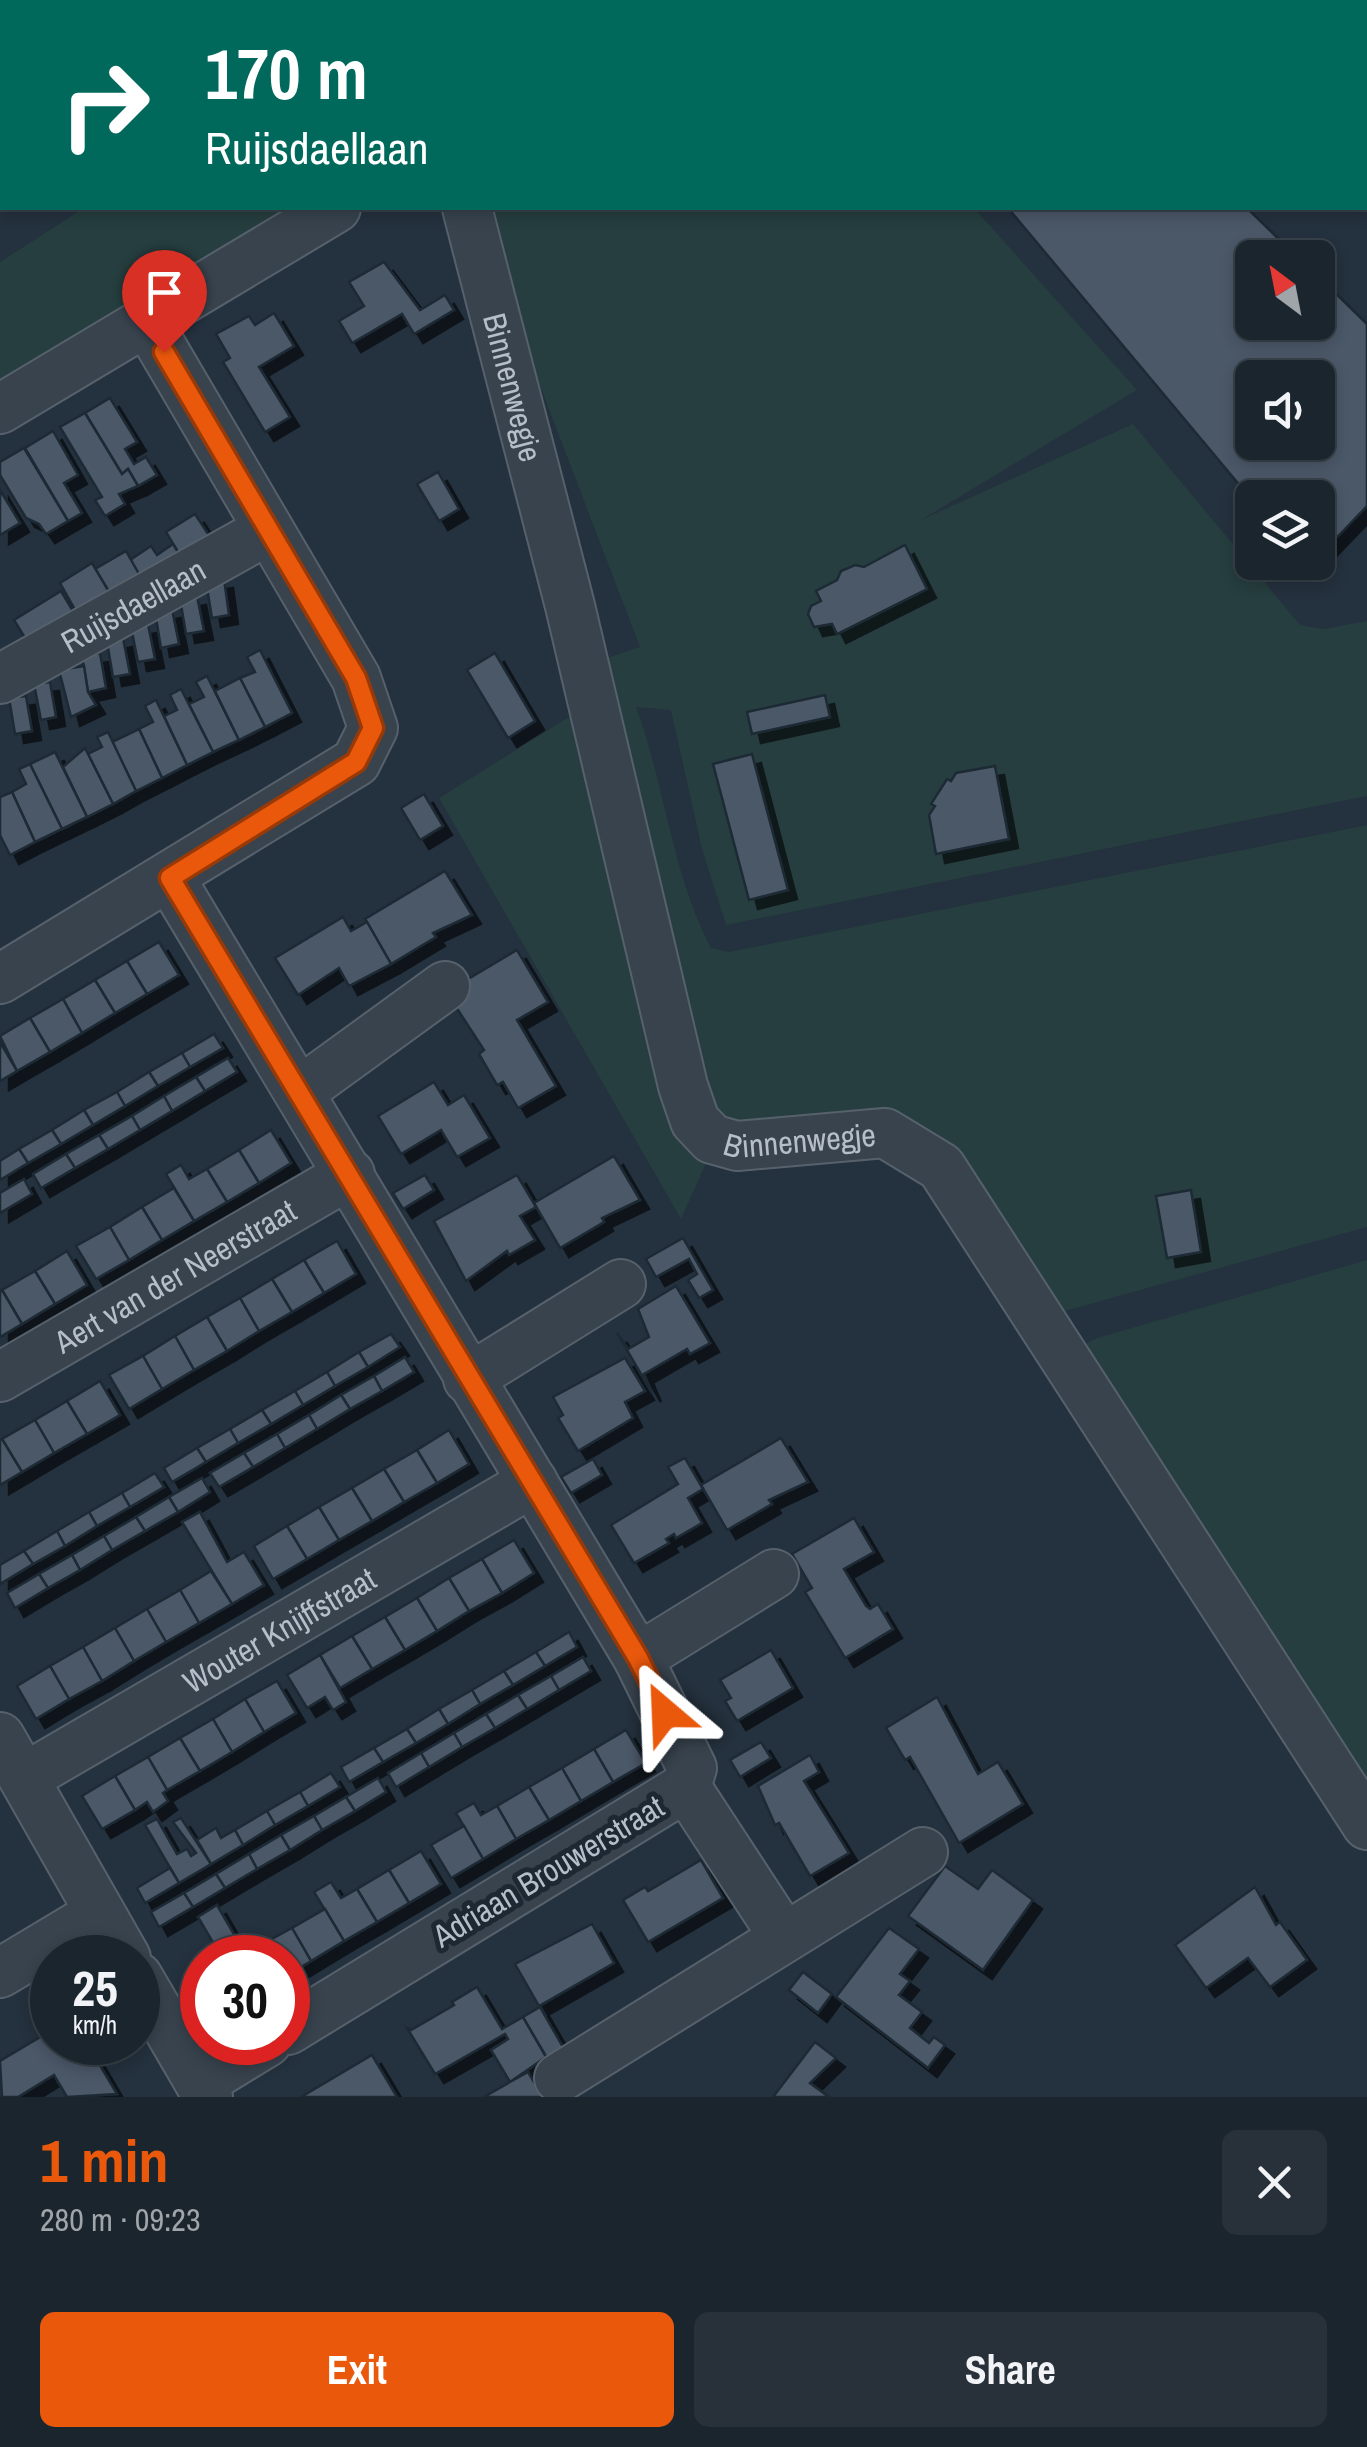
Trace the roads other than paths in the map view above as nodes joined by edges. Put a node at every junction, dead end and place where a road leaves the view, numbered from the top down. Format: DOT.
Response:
graph roads {
  1 [pos="333,210"];
  2 [pos="469,210"];
  3 [pos="147,322"];
  4 [pos="0,409"];
  5 [pos="268,530"];
  6 [pos="0,679"];
  7 [pos="170,878"];
  8 [pos="0,979"];
  9 [pos="444,986"];
  10 [pos="298,1092"];
  11 [pos="350,1174"];
  12 [pos="621,1284"];
  13 [pos="0,1376"];
  14 [pos="468,1379"];
  15 [pos="533,1482"];
  16 [pos="774,1574"];
  17 [pos="638,1658"];
  18 [pos="0,1736"];
  19 [pos="24,1778"];
  20 [pos="686,1787"];
  21 [pos="1367,1825"];
  22 [pos="923,1852"];
  23 [pos="100,1912"];
  24 [pos="113,1935"];
  25 [pos="784,1937"];
  26 [pos="0,1974"];
  27 [pos="160,2014"];
  28 [pos="310,2017"];
  29 [pos="237,2065"];
  30 [pos="559,2078"];
  31 [pos="204,2090"];
  1 -- 3 [label="street"];
  2 -- 21 [label="street, Binnenwegje"];
  3 -- 4 [label="street"];
  3 -- 5 [label="street"];
  5 -- 6 [label="street, Ruijsdaellaan"];
  5 -- 7 [label="street"];
  7 -- 8 [label="street"];
  7 -- 10 [label="street, Adriaan Brouwerstraat"];
  9 -- 10 [label="street"];
  10 -- 11 [label="street, Adriaan Brouwerstraat"];
  11 -- 13 [label="street, Aert van der Neerstraat"];
  11 -- 14 [label="street, Adriaan Brouwerstraat"];
  12 -- 14 [label="street"];
  14 -- 15 [label="street, Adriaan Brouwerstraat"];
  15 -- 17 [label="street, Adriaan Brouwerstraat"];
  15 -- 19 [label="street, Wouter Knijffstraat"];
  16 -- 17 [label="street"];
  17 -- 20 [label="street, Adriaan Brouwerstraat"];
  18 -- 19 [label="street"];
  19 -- 23 [label="street"];
  20 -- 25 [label="street"];
  20 -- 28 [label="street, Adriaan Brouwerstraat"];
  22 -- 25 [label="street"];
  23 -- 24 [label="street"];
  23 -- 26 [label="street"];
  25 -- 30 [label="street"];
  27 -- 31 [label="street"];
  29 -- 31 [label="street"];
}
